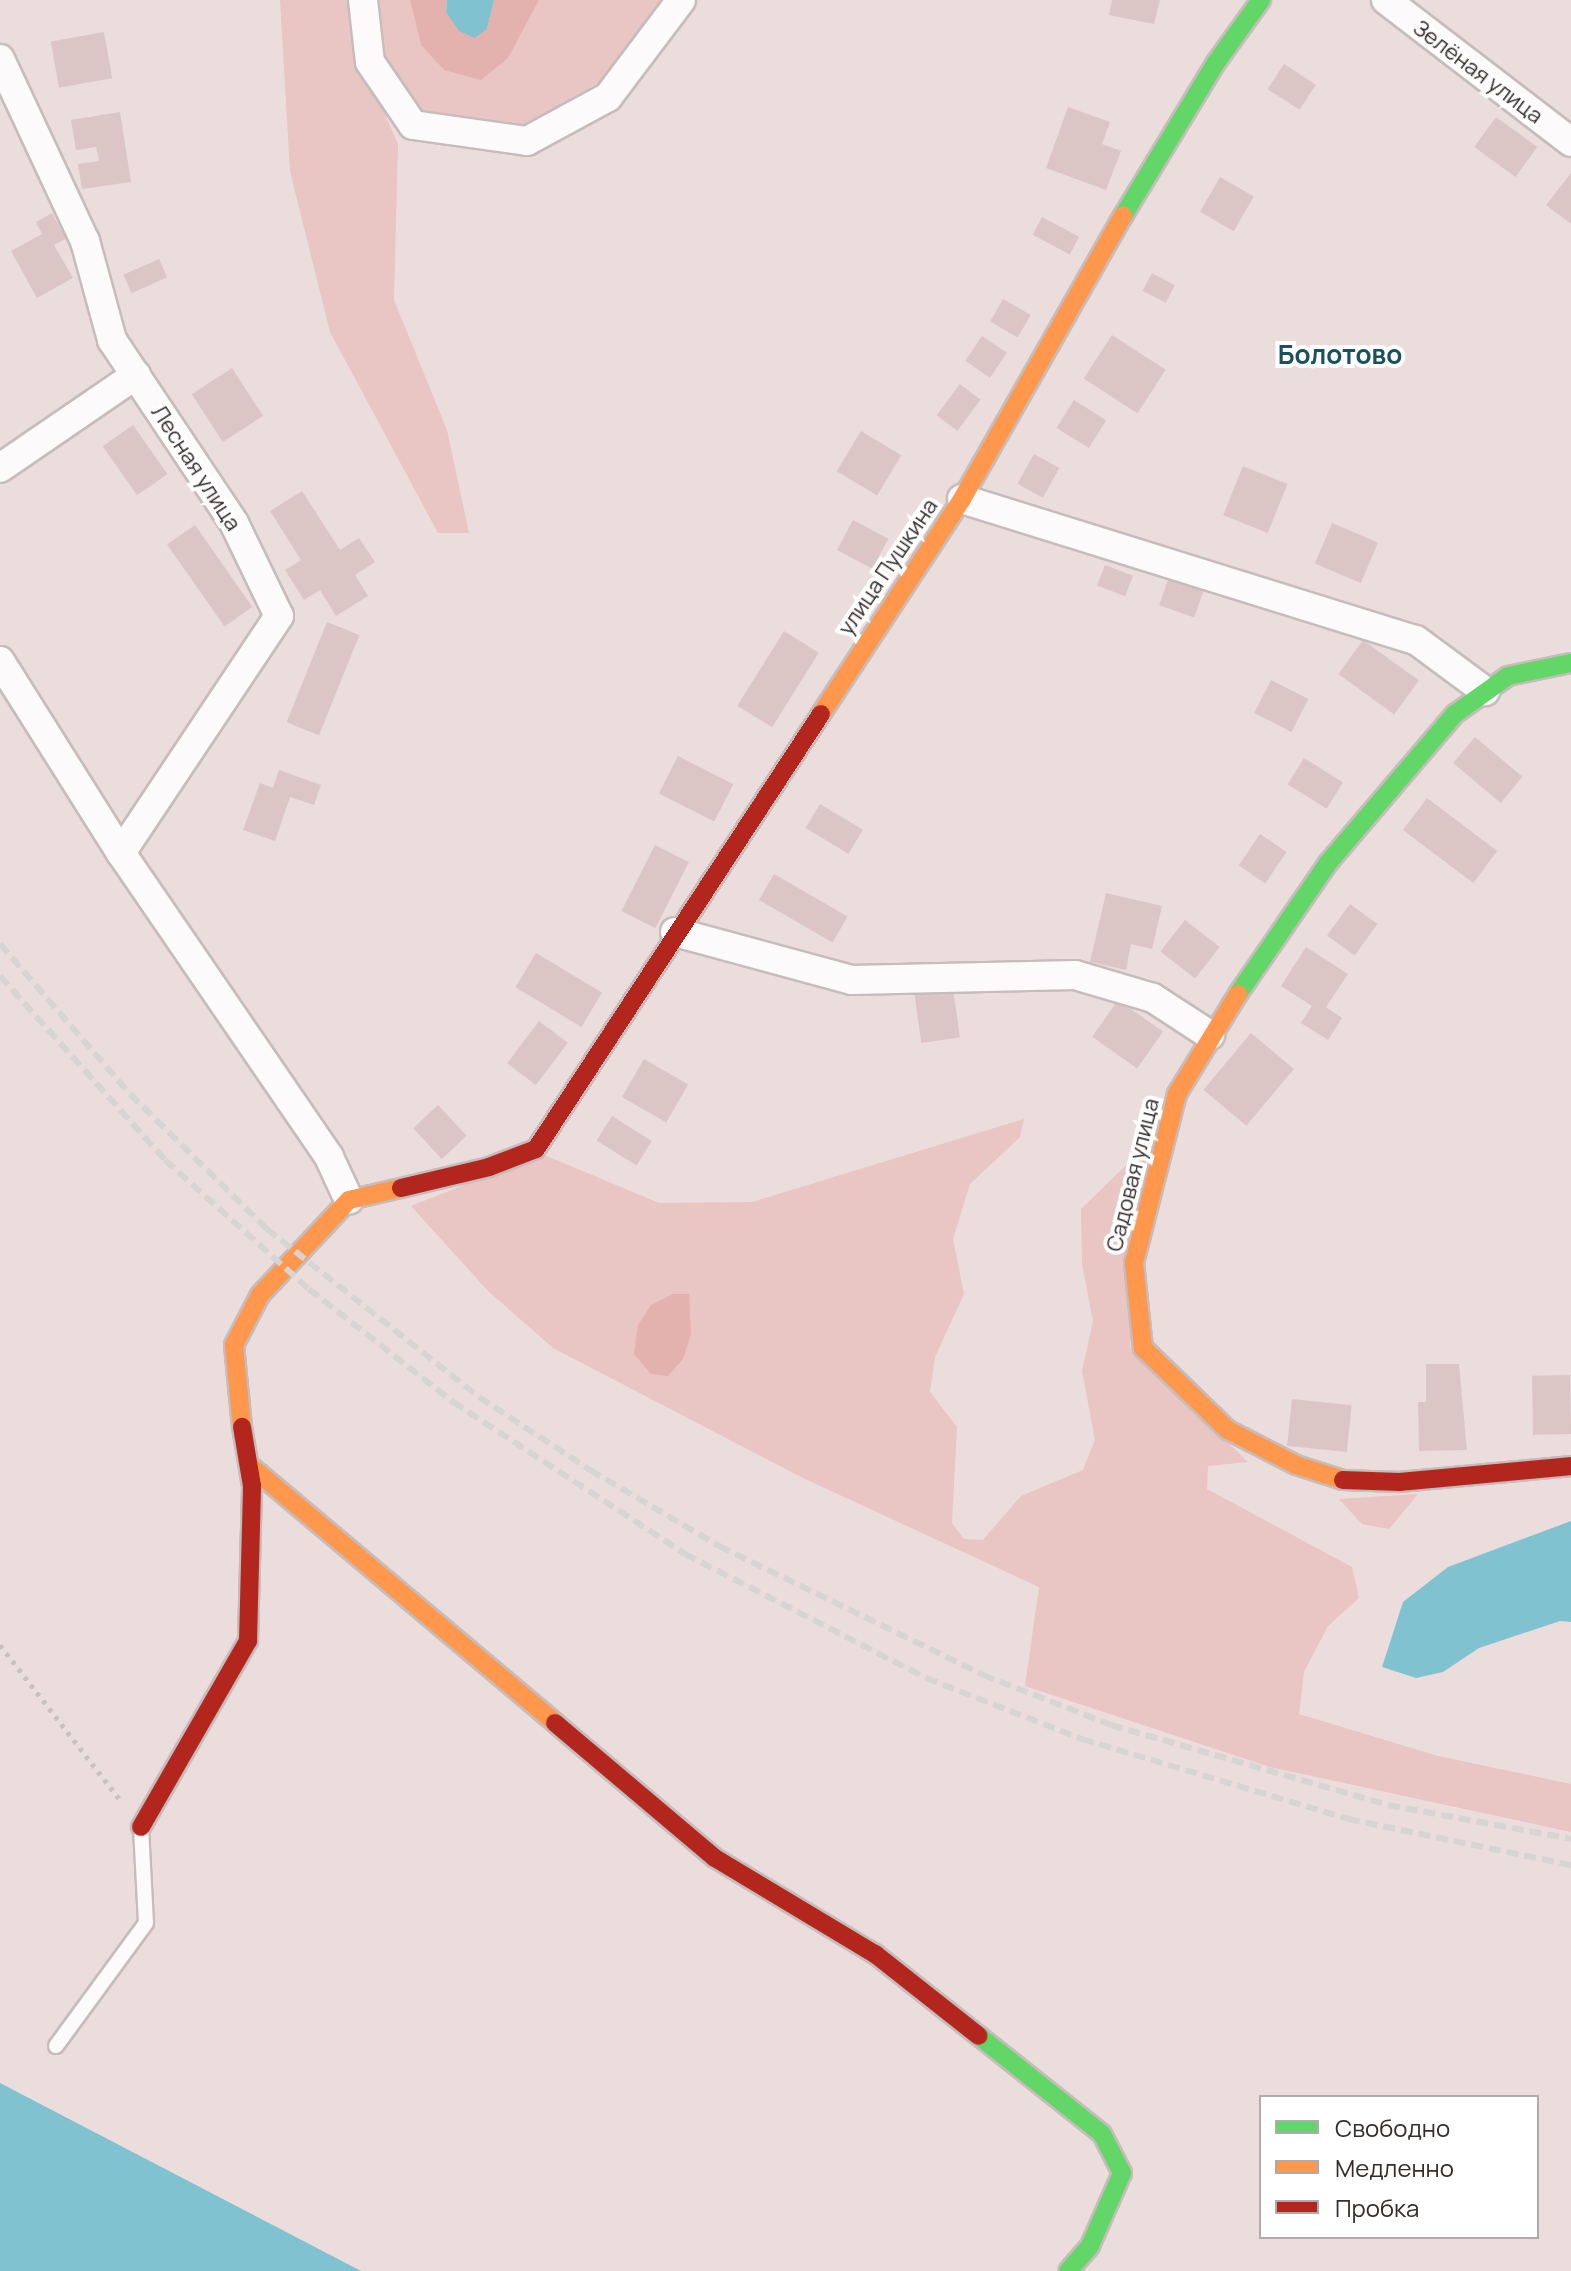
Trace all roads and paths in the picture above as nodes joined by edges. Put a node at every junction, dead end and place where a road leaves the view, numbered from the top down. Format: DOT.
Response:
graph roads {
  1 [pos="363,0"];
  2 [pos="681,0"];
  3 [pos="1261,0"];
  4 [pos="1386,0"];
  5 [pos="0,59"];
  6 [pos="1571,142"];
  7 [pos="136,375"];
  8 [pos="0,468"];
  9 [pos="962,499"];
  10 [pos="0,661"];
  11 [pos="1571,663"];
  12 [pos="1485,691"];
  13 [pos="121,853"];
  14 [pos="675,932"];
  15 [pos="1210,1035"];
  16 [pos="349,1200"];
  17 [pos="249,1465"];
  18 [pos="1571,1466"];
  19 [pos="0,1645"];
  20 [pos="141,1827"];
  21 [pos="56,2046"];
  22 [pos="1068,2271"];
  1 -- 2 [label="street"];
  3 -- 9 [label="street, улица Пушкина"];
  4 -- 6 [label="street, Зелёная улица"];
  5 -- 7 [label="street, Лесная улица"];
  7 -- 8 [label="street"];
  7 -- 13 [label="street, Лесная улица"];
  9 -- 12 [label="street"];
  9 -- 14 [label="street, улица Пушкина"];
  10 -- 13 [label="street"];
  11 -- 12 [label="street, Садовая улица"];
  12 -- 15 [label="street, Садовая улица"];
  13 -- 16 [label="street"];
  14 -- 15 [label="street"];
  14 -- 16 [label="street, улица Пушкина"];
  15 -- 18 [label="street, Садовая улица"];
  16 -- 17 [label="street"];
  17 -- 20 [label="street"];
  17 -- 22 [label="street"];
  19 -- 20 [label="path"];
  20 -- 21 [label="lane"];
}
